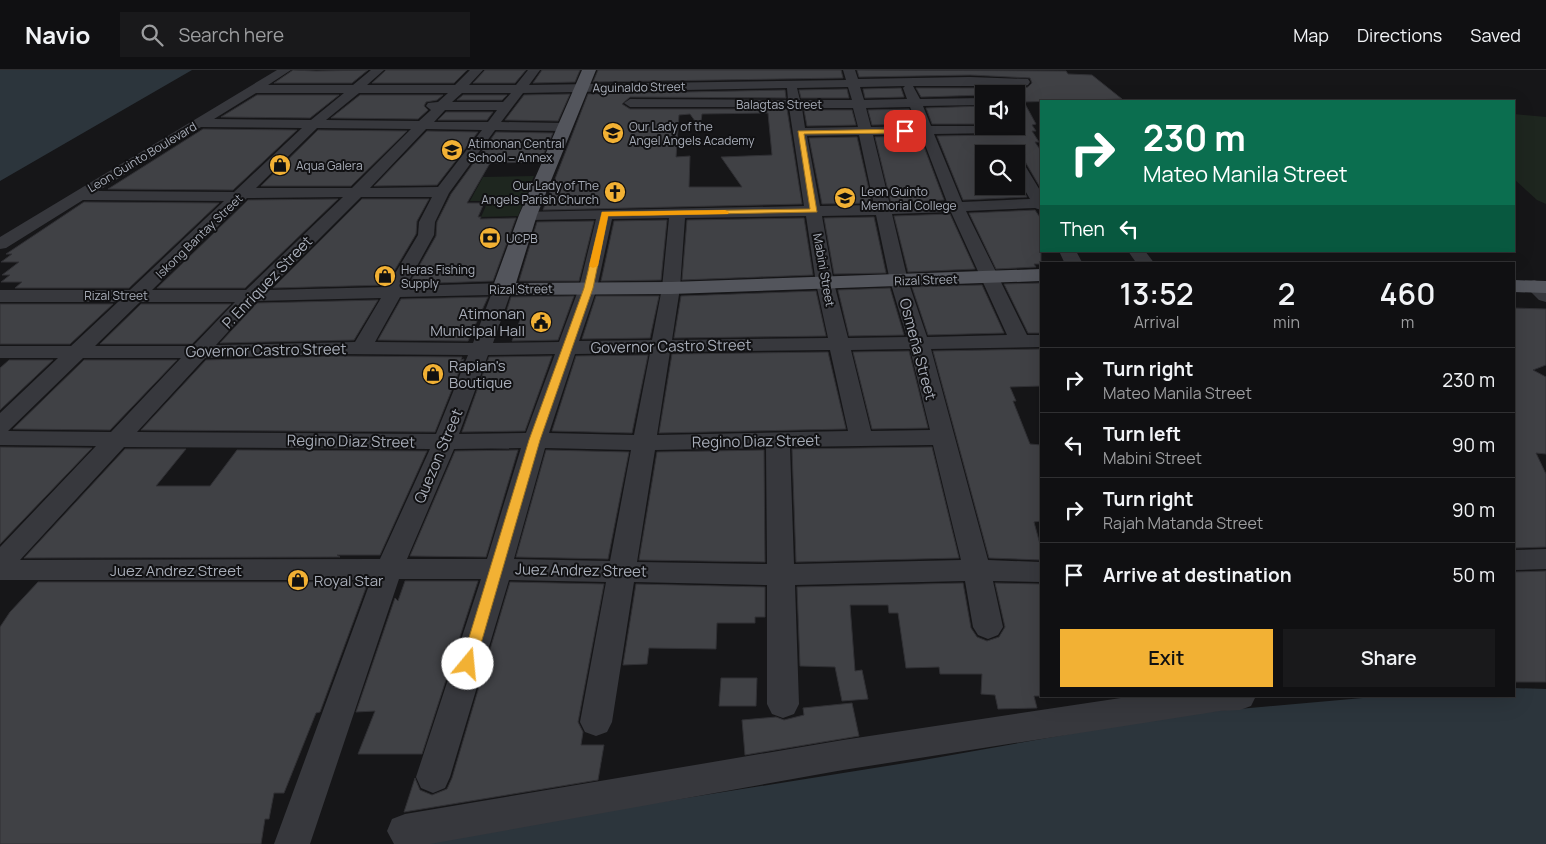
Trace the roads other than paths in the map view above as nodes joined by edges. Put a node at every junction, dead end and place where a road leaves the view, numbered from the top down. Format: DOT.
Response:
graph roads {
  1 [pos="285,70"];
  2 [pos="378,70"];
  3 [pos="477,70"];
  4 [pos="534,70"];
  5 [pos="589,70"];
  6 [pos="789,70"];
  7 [pos="967,75"];
  8 [pos="905,76"];
  9 [pos="851,77"];
  10 [pos="1024,82"];
  11 [pos="791,85"];
  12 [pos="254,89"];
  13 [pos="354,89"];
  14 [pos="458,89"];
  15 [pos="522,89"];
  16 [pos="975,90"];
  17 [pos="582,98"];
  18 [pos="915,102"];
  19 [pos="616,103"];
  20 [pos="975,103"];
  21 [pos="795,104"];
  22 [pos="859,104"];
  23 [pos="336,105"];
  24 [pos="355,105"];
  25 [pos="422,106"];
  26 [pos="442,106"];
  27 [pos="508,106"];
  28 [pos="199,124"];
  29 [pos="314,125"];
  30 [pos="420,126"];
  31 [pos="492,126"];
  32 [pos="564,126"];
  33 [pos="925,131"];
  34 [pos="975,131"];
  35 [pos="800,132"];
  36 [pos="866,132"];
  37 [pos="1025,177"];
  38 [pos="361,191"];
  39 [pos="442,192"];
  40 [pos="245,193"];
  41 [pos="78,196"];
  42 [pos="1040,202"];
  43 [pos="1040,204"];
  44 [pos="958,208"];
  45 [pos="884,210"];
  46 [pos="814,211"];
  47 [pos="677,213"];
  48 [pos="605,214"];
  49 [pos="528,216"];
  50 [pos="0,244"];
  51 [pos="1137,252"];
  52 [pos="1144,262"];
  53 [pos="1040,276"];
  54 [pos="990,278"];
  55 [pos="899,281"];
  56 [pos="825,283"];
  57 [pos="588,288"];
  58 [pos="671,288"];
  59 [pos="503,289"];
  60 [pos="393,292"];
  61 [pos="137,295"];
  62 [pos="0,296"];
  63 [pos="251,296"];
  64 [pos="1020,342"];
  65 [pos="1040,342"];
  66 [pos="919,344"];
  67 [pos="840,345"];
  68 [pos="661,346"];
  69 [pos="566,348"];
  70 [pos="360,349"];
  71 [pos="480,349"];
  72 [pos="0,352"];
  73 [pos="77,352"];
  74 [pos="200,352"];
  75 [pos="0,426"];
  76 [pos="942,437"];
  77 [pos="0,438"];
  78 [pos="861,438"];
  79 [pos="117,439"];
  80 [pos="534,440"];
  81 [pos="778,440"];
  82 [pos="445,442"];
  83 [pos="643,443"];
  84 [pos="1546,559"];
  85 [pos="1515,560"];
  86 [pos="0,564"];
  87 [pos="389,569"];
  88 [pos="498,569"];
  89 [pos="0,570"];
  90 [pos="622,570"];
  91 [pos="977,570"];
  92 [pos="1040,572"];
  93 [pos="781,575"];
  94 [pos="988,627"];
  95 [pos="1225,697"];
  96 [pos="1164,701"];
  97 [pos="783,704"];
  98 [pos="596,722"];
  99 [pos="433,777"];
  100 [pos="405,831"];
  101 [pos="292,844"];
  1 -- 12 [label="street, Leon Guinto Boulevard"];
  2 -- 13 [label="street, Iskong Bantay Street"];
  3 -- 14 [label="street, P. Enriquez Street"];
  4 -- 15 [label="street"];
  5 -- 17 [label="main road, Quezon Street"];
  6 -- 11 [label="street, Mabini Street"];
  7 -- 8 [label="street, Aguinaldo Street"];
  7 -- 10 [label="street, Aguinaldo Street"];
  7 -- 16 [label="street"];
  8 -- 9 [label="street, Aguinaldo Street"];
  8 -- 18 [label="street"];
  9 -- 11 [label="street, Aguinaldo Street"];
  9 -- 22 [label="street, Osmeña Street"];
  11 -- 17 [label="street, Aguinaldo Street"];
  11 -- 21 [label="street, Mabini Street"];
  12 -- 13 [label="street, Aguinaldo Street"];
  12 -- 28 [label="street, Leon Guinto Boulevard"];
  13 -- 14 [label="street, Aguinaldo Street"];
  13 -- 23 [label="street, Iskong Bantay Street"];
  14 -- 15 [label="street, Aguinaldo Street"];
  14 -- 26 [label="street, P. Enriquez Street"];
  15 -- 17 [label="street, Aguinaldo Street"];
  15 -- 27 [label="street"];
  17 -- 32 [label="main road, Quezon Street"];
  18 -- 20 [label="street, Balagtas Street"];
  18 -- 22 [label="street, Balagtas Street"];
  18 -- 33 [label="street"];
  19 -- 21 [label="street, Balagtas Street"];
  21 -- 22 [label="street, Balagtas Street"];
  21 -- 35 [label="street, Mabini Street"];
  22 -- 36 [label="street, Osmeña Street"];
  23 -- 24 [label="street"];
  23 -- 29 [label="street, Iskong Bantay Street"];
  25 -- 26 [label="street"];
  26 -- 27 [label="street"];
  26 -- 30 [label="street, P. Enriquez Street"];
  27 -- 31 [label="street"];
  28 -- 29 [label="street"];
  28 -- 41 [label="street, Leon Guinto Boulevard"];
  29 -- 30 [label="street"];
  29 -- 40 [label="street, Iskong Bantay Street"];
  30 -- 31 [label="street"];
  30 -- 38 [label="street, P. Enriquez Street"];
  31 -- 32 [label="street"];
  31 -- 39 [label="street"];
  32 -- 49 [label="main road, Quezon Street"];
  33 -- 34 [label="street"];
  33 -- 36 [label="street"];
  33 -- 44 [label="street"];
  35 -- 36 [label="street"];
  35 -- 46 [label="street, Mabini Street"];
  36 -- 45 [label="street, Osmeña Street"];
  37 -- 42 [label="street"];
  38 -- 39 [label="street"];
  38 -- 40 [label="street"];
  38 -- 63 [label="street, P. Enriquez Street"];
  39 -- 60 [label="street"];
  40 -- 41 [label="street"];
  40 -- 61 [label="street, Iskong Bantay Street"];
  41 -- 50 [label="street, Leon Guinto Boulevard"];
  43 -- 44 [label="street"];
  44 -- 45 [label="street"];
  44 -- 54 [label="street"];
  45 -- 46 [label="street"];
  45 -- 55 [label="street, Osmeña Street"];
  46 -- 47 [label="street"];
  46 -- 56 [label="street, Mabini Street"];
  47 -- 48 [label="street"];
  47 -- 58 [label="street"];
  48 -- 49 [label="street"];
  48 -- 57 [label="street"];
  49 -- 59 [label="main road, Quezon Street"];
  51 -- 52 [label="street"];
  53 -- 54 [label="main road, Rizal Street"];
  54 -- 55 [label="main road, Rizal Street"];
  54 -- 64 [label="street"];
  55 -- 56 [label="main road, Rizal Street"];
  55 -- 66 [label="street, Osmeña Street"];
  56 -- 58 [label="main road, Rizal Street"];
  56 -- 67 [label="street, Mabini Street"];
  57 -- 58 [label="main road, Rizal Street"];
  57 -- 59 [label="main road, Rizal Street"];
  57 -- 69 [label="street"];
  58 -- 68 [label="street"];
  59 -- 60 [label="street, Rizal Street"];
  59 -- 71 [label="street, Quezon Street"];
  60 -- 63 [label="street, Rizal Street"];
  60 -- 70 [label="street"];
  61 -- 62 [label="street, Rizal Street"];
  61 -- 63 [label="street, Rizal Street"];
  61 -- 73 [label="street, Iskong Bantay Street"];
  63 -- 74 [label="street, P. Enriquez Street"];
  64 -- 65 [label="street, Governor Castro Street"];
  64 -- 66 [label="street, Governor Castro Street"];
  66 -- 67 [label="street, Governor Castro Street"];
  66 -- 76 [label="street, Osmeña Street"];
  67 -- 68 [label="street, Governor Castro Street"];
  67 -- 78 [label="street, Mabini Street"];
  68 -- 69 [label="street, Governor Castro Street"];
  68 -- 83 [label="street"];
  69 -- 71 [label="street, Governor Castro Street"];
  69 -- 80 [label="street"];
  70 -- 71 [label="street, Governor Castro Street"];
  70 -- 74 [label="street, Governor Castro Street"];
  71 -- 82 [label="street, Quezon Street"];
  72 -- 73 [label="street, Governor Castro Street"];
  73 -- 74 [label="street, Governor Castro Street"];
  73 -- 75 [label="street, Iskong Bantay Street"];
  74 -- 79 [label="street, P. Enriquez Street"];
  76 -- 78 [label="street, Regino Diaz Street"];
  76 -- 91 [label="street, Osmeña Street"];
  77 -- 79 [label="street, Regino Diaz Street"];
  78 -- 81 [label="street, Regino Diaz Street"];
  79 -- 82 [label="street, Regino Diaz Street"];
  79 -- 86 [label="street, P. Enriquez Street"];
  80 -- 82 [label="street, Regino Diaz Street"];
  80 -- 83 [label="street, Regino Diaz Street"];
  80 -- 88 [label="street"];
  81 -- 83 [label="street, Regino Diaz Street"];
  81 -- 93 [label="street"];
  82 -- 87 [label="street, Quezon Street"];
  83 -- 90 [label="street"];
  84 -- 85 [label="street"];
  87 -- 88 [label="street, Juez Andrez Street"];
  87 -- 89 [label="street, Juez Andrez Street"];
  87 -- 101 [label="street, Quezon Street"];
  88 -- 90 [label="street, Juez Andrez Street"];
  88 -- 99 [label="street"];
  90 -- 93 [label="street, Juez Andrez Street"];
  90 -- 98 [label="street"];
  91 -- 92 [label="street, Juez Andrez Street"];
  91 -- 93 [label="street, Juez Andrez Street"];
  91 -- 94 [label="street, Osmeña Street"];
  93 -- 97 [label="street"];
  95 -- 96 [label="street"];
  96 -- 100 [label="street"];
}
